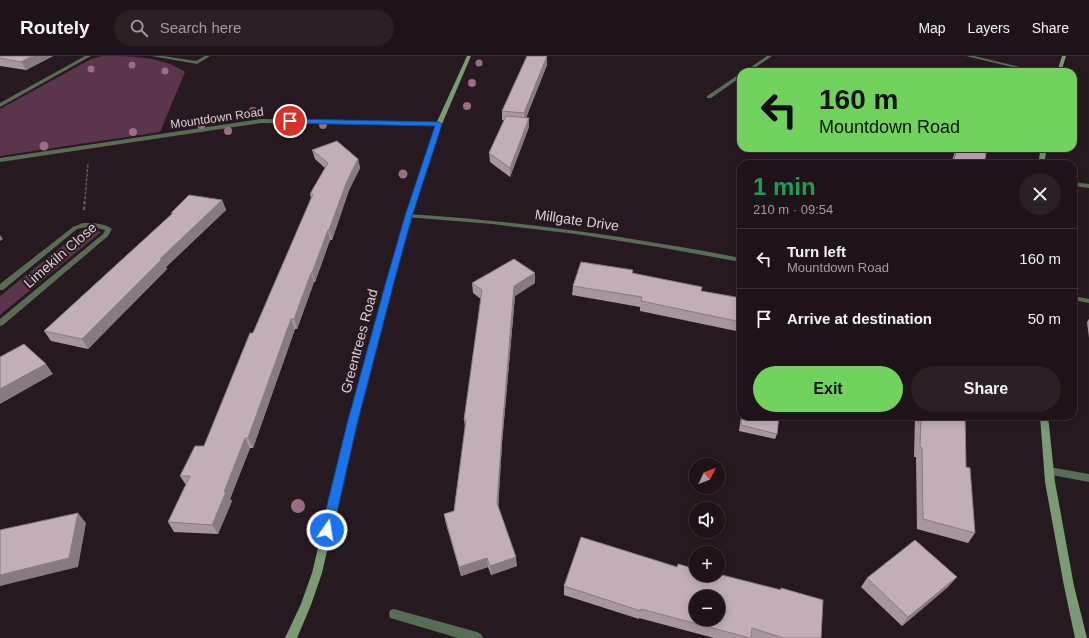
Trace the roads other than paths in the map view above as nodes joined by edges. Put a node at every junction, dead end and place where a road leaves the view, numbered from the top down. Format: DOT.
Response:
graph roads {
  1 [pos="89,56"];
  2 [pos="154,56"];
  3 [pos="208,56"];
  4 [pos="469,56"];
  5 [pos="770,56"];
  6 [pos="968,56"];
  7 [pos="1064,56"];
  8 [pos="752,68"];
  9 [pos="1021,68"];
  10 [pos="1060,68"];
  11 [pos="737,79"];
  12 [pos="709,97"];
  13 [pos="0,105"];
  14 [pos="439,124"];
  15 [pos="0,160"];
  16 [pos="1077,184"];
  17 [pos="1089,186"];
  18 [pos="408,216"];
  19 [pos="737,259"];
  20 [pos="0,288"];
  21 [pos="1077,299"];
  22 [pos="1089,301"];
  23 [pos="0,323"];
  24 [pos="1044,420"];
  25 [pos="1049,471"];
  26 [pos="1089,478"];
  27 [pos="394,614"];
  28 [pos="291,638"];
  29 [pos="477,638"];
  30 [pos="1081,638"];
  1 -- 13 [label="street"];
  2 -- 3 [label="street"];
  4 -- 14 [label="main road, Greentrees Road"];
  5 -- 8 [label="street"];
  6 -- 9 [label="street"];
  7 -- 10 [label="main road"];
  11 -- 12 [label="street"];
  14 -- 15 [label="street, Mountdown Road"];
  14 -- 18 [label="main road, Greentrees Road"];
  16 -- 17 [label="street"];
  18 -- 19 [label="street, Millgate Drive"];
  18 -- 28 [label="main road, Greentrees Road"];
  20 -- 23 [label="street, Limekiln Close"];
  21 -- 22 [label="street"];
  24 -- 25 [label="main road"];
  25 -- 26 [label="street"];
  25 -- 30 [label="main road"];
  27 -- 29 [label="street"];
}
